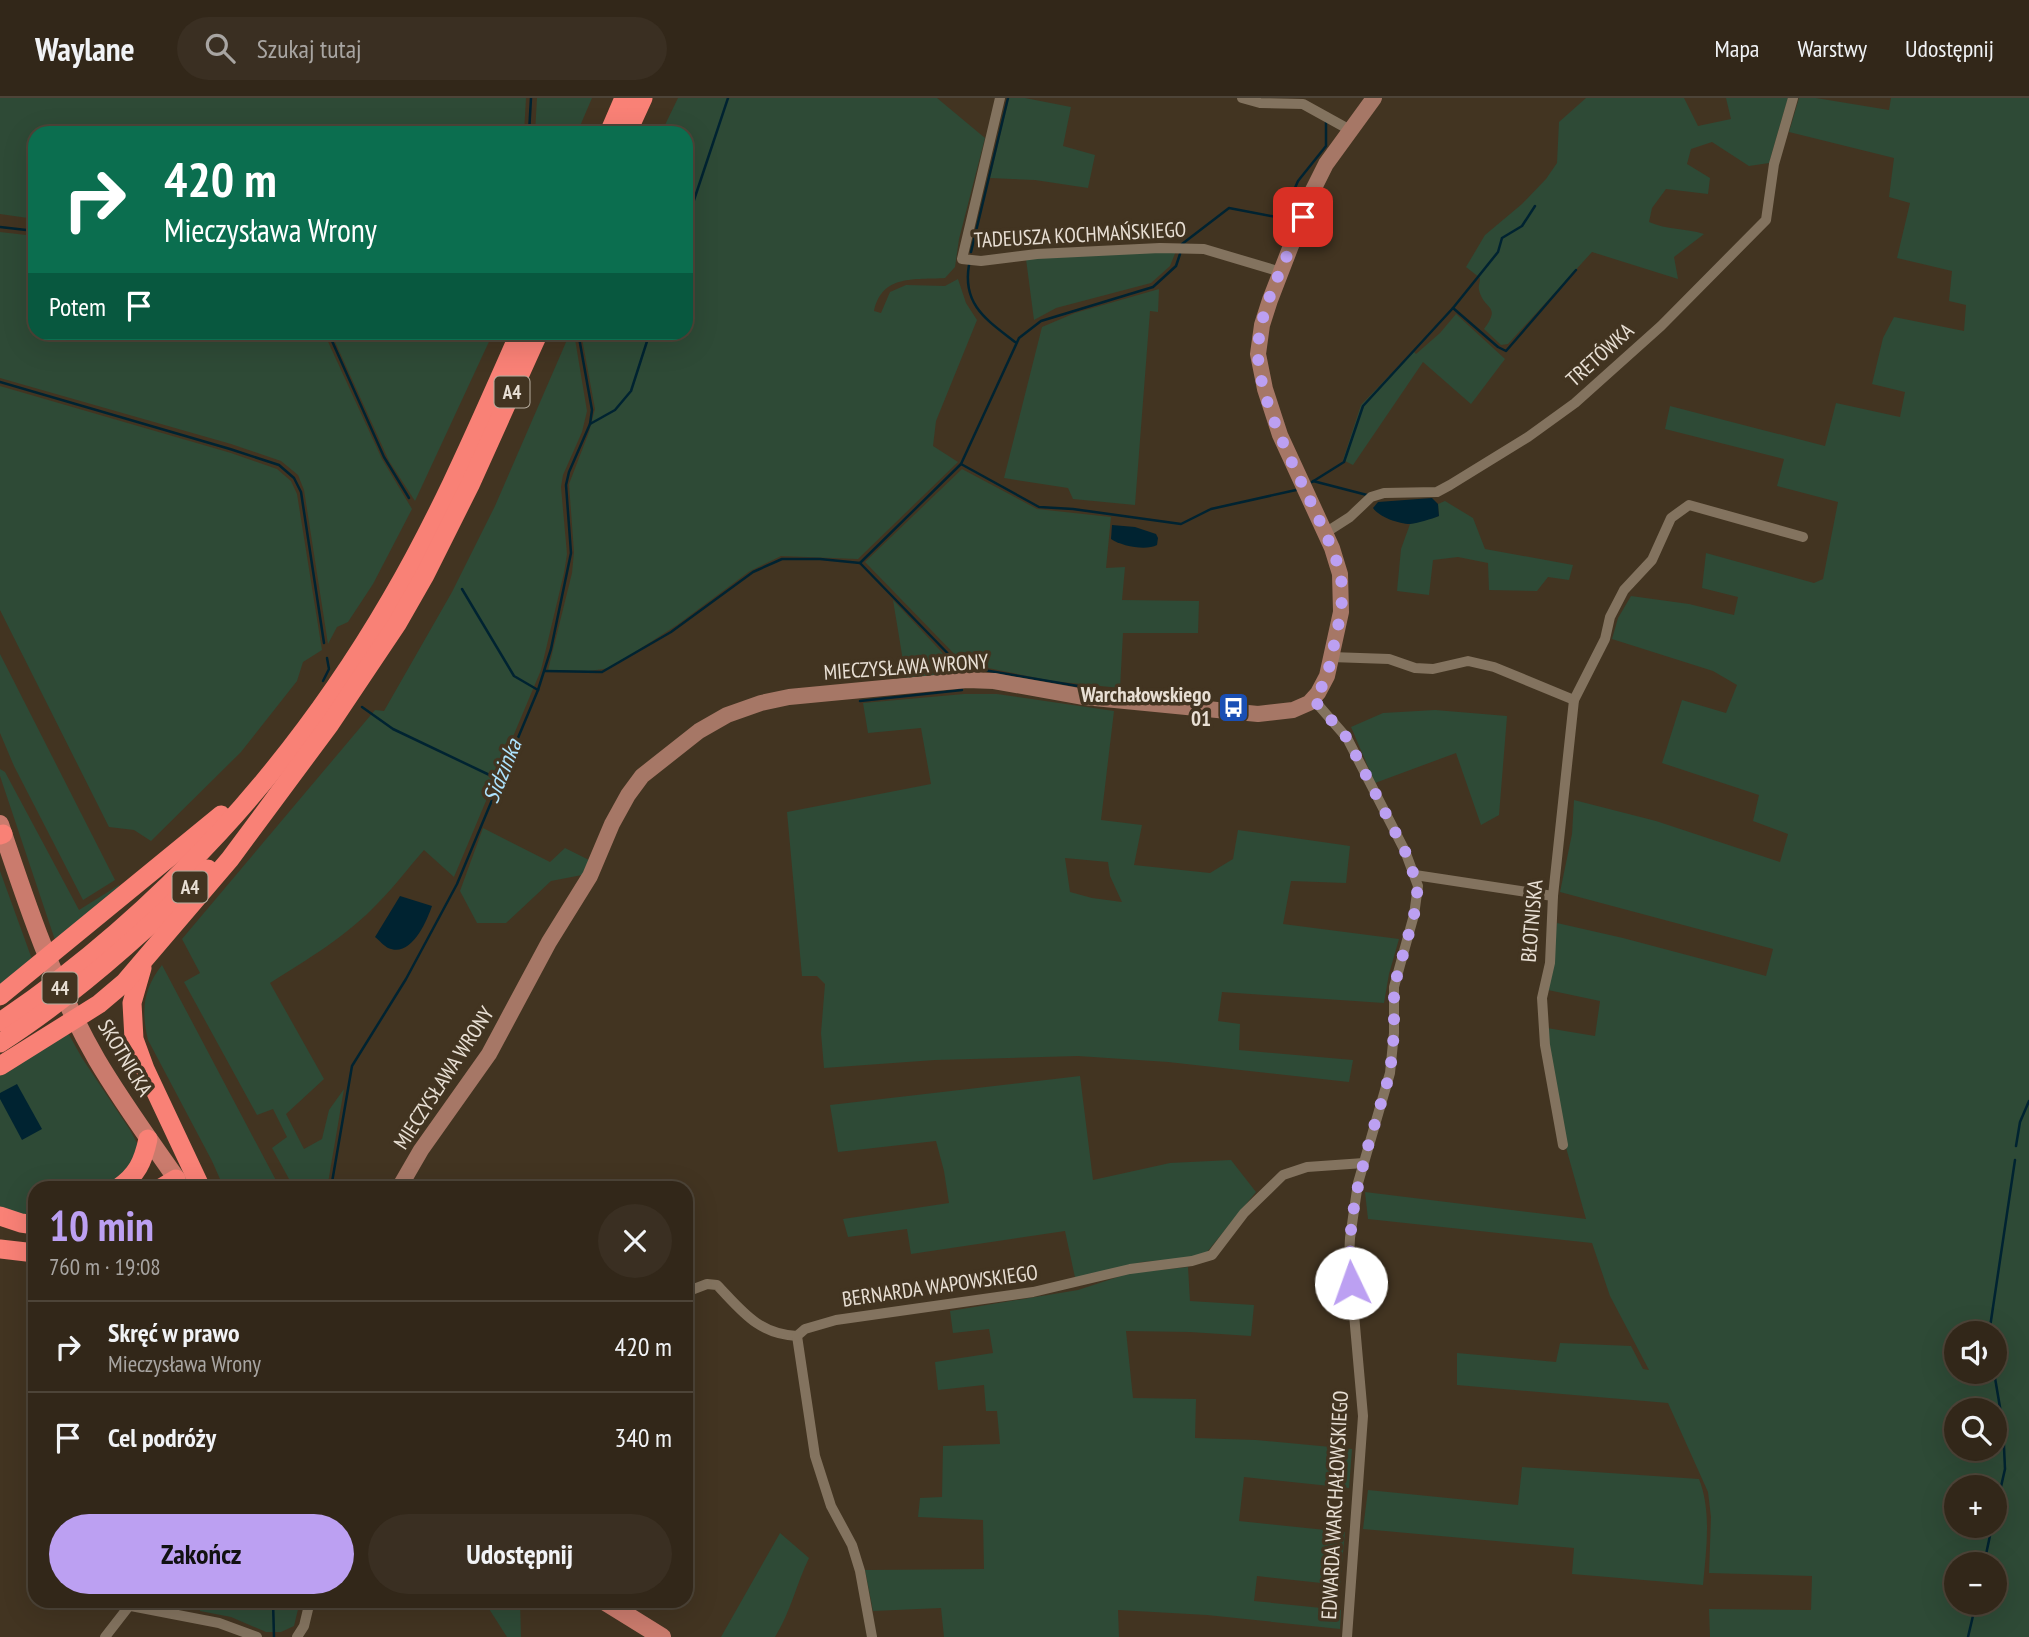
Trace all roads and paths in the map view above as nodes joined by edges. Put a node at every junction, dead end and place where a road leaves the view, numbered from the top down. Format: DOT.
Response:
graph roads {
  1 [pos="624,98"];
  2 [pos="643,98"];
  3 [pos="1000,98"];
  4 [pos="1242,98"];
  5 [pos="1374,98"];
  6 [pos="1793,98"];
  7 [pos="611,126"];
  8 [pos="630,126"];
  9 [pos="1350,130"];
  10 [pos="1281,272"];
  11 [pos="516,340"];
  12 [pos="535,340"];
  13 [pos="1325,533"];
  14 [pos="1803,537"];
  15 [pos="1331,657"];
  16 [pos="1313,699"];
  17 [pos="1574,700"];
  18 [pos="272,772"];
  19 [pos="292,775"];
  20 [pos="1,831"];
  21 [pos="1415,875"];
  22 [pos="1553,896"];
  23 [pos="147,958"];
  24 [pos="0,996"];
  25 [pos="0,1022"];
  26 [pos="0,1043"];
  27 [pos="0,1066"];
  28 [pos="148,1139"];
  29 [pos="1563,1145"];
  30 [pos="1364,1163"];
  31 [pos="126,1181"];
  32 [pos="171,1181"];
  33 [pos="198,1181"];
  34 [pos="403,1181"];
  35 [pos="0,1216"];
  36 [pos="28,1224"];
  37 [pos="0,1249"];
  38 [pos="28,1252"];
  39 [pos="693,1289"];
  40 [pos="797,1336"];
  41 [pos="129,1608"];
  42 [pos="150,1608"];
  43 [pos="308,1608"];
  44 [pos="615,1608"];
  45 [pos="105,1637"];
  46 [pos="257,1637"];
  47 [pos="297,1637"];
  48 [pos="662,1637"];
  49 [pos="872,1637"];
  50 [pos="1347,1637"];
  1 -- 7 [label="highway"];
  2 -- 8 [label="highway"];
  3 -- 10 [label="street, TADEUSZA KOCHMAŃSKIEGO"];
  4 -- 9 [label="street"];
  5 -- 9 [label="street"];
  6 -- 13 [label="street, TRETÓWKA"];
  9 -- 10 [label="street"];
  10 -- 13 [label="street"];
  11 -- 18 [label="highway, A4"];
  12 -- 19 [label="highway, A4"];
  13 -- 15 [label="street"];
  14 -- 17 [label="street, BŁOTNISKA"];
  15 -- 16 [label="street"];
  15 -- 17 [label="street"];
  16 -- 21 [label="street, EDWARDA WARCHAŁOWSKIEGO"];
  16 -- 34 [label="street, MIECZYSŁAWA WRONY"];
  17 -- 22 [label="street, BŁOTNISKA"];
  18 -- 24 [label="highway"];
  18 -- 25 [label="highway, A4"];
  19 -- 23 [label="highway"];
  19 -- 26 [label="highway, A4"];
  20 -- 28 [label="main road, SKOTNICKA / 44"];
  21 -- 22 [label="street"];
  21 -- 30 [label="street, EDWARDA WARCHAŁOWSKIEGO"];
  22 -- 29 [label="street, BŁOTNISKA"];
  23 -- 27 [label="highway"];
  23 -- 33 [label="highway"];
  28 -- 31 [label="highway"];
  28 -- 32 [label="main road, SKOTNICKA / 44"];
  30 -- 40 [label="street, BERNARDA WAPOWSKIEGO"];
  30 -- 50 [label="street, EDWARDA WARCHAŁOWSKIEGO"];
  35 -- 36 [label="highway"];
  37 -- 38 [label="highway"];
  39 -- 40 [label="street"];
  40 -- 49 [label="street"];
  41 -- 45 [label="street"];
  42 -- 46 [label="street"];
  43 -- 47 [label="street"];
  44 -- 48 [label="main road"];
}
